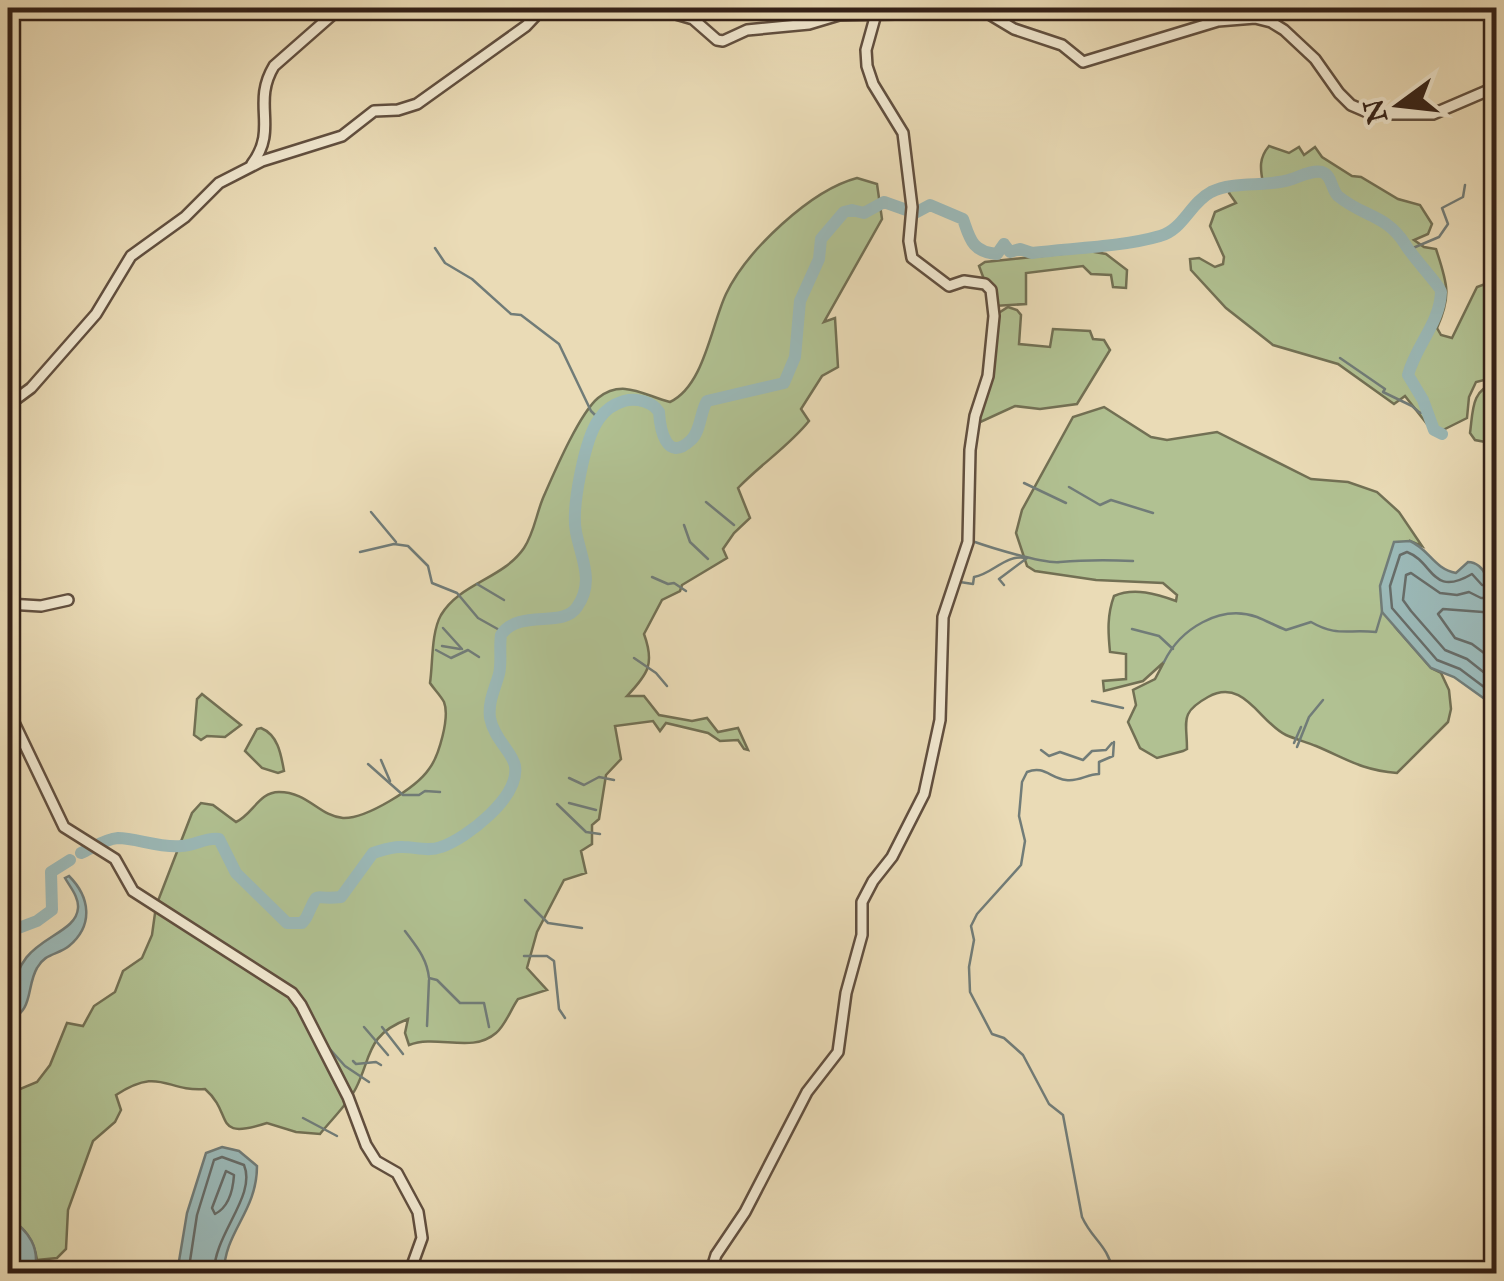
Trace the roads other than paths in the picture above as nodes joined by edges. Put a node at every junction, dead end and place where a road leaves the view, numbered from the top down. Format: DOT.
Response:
graph roads {
  1 [pos="340,8"];
  2 [pos="543,8"];
  3 [pos="655,8"];
  4 [pos="918,8"];
  5 [pos="980,8"];
  6 [pos="876,14"];
  7 [pos="1496,87"];
  8 [pos="251,166"];
  9 [pos="8,405"];
  10 [pos="68,600"];
  11 [pos="8,604"];
  12 [pos="8,710"];
  13 [pos="409,1274"];
  14 [pos="710,1274"];
  1 -- 8 [label="street"];
  2 -- 8 [label="street"];
  3 -- 6 [label="street"];
  4 -- 6 [label="street"];
  5 -- 7 [label="street"];
  6 -- 14 [label="street"];
  8 -- 9 [label="street"];
  10 -- 11 [label="street"];
  12 -- 13 [label="street"];
}
